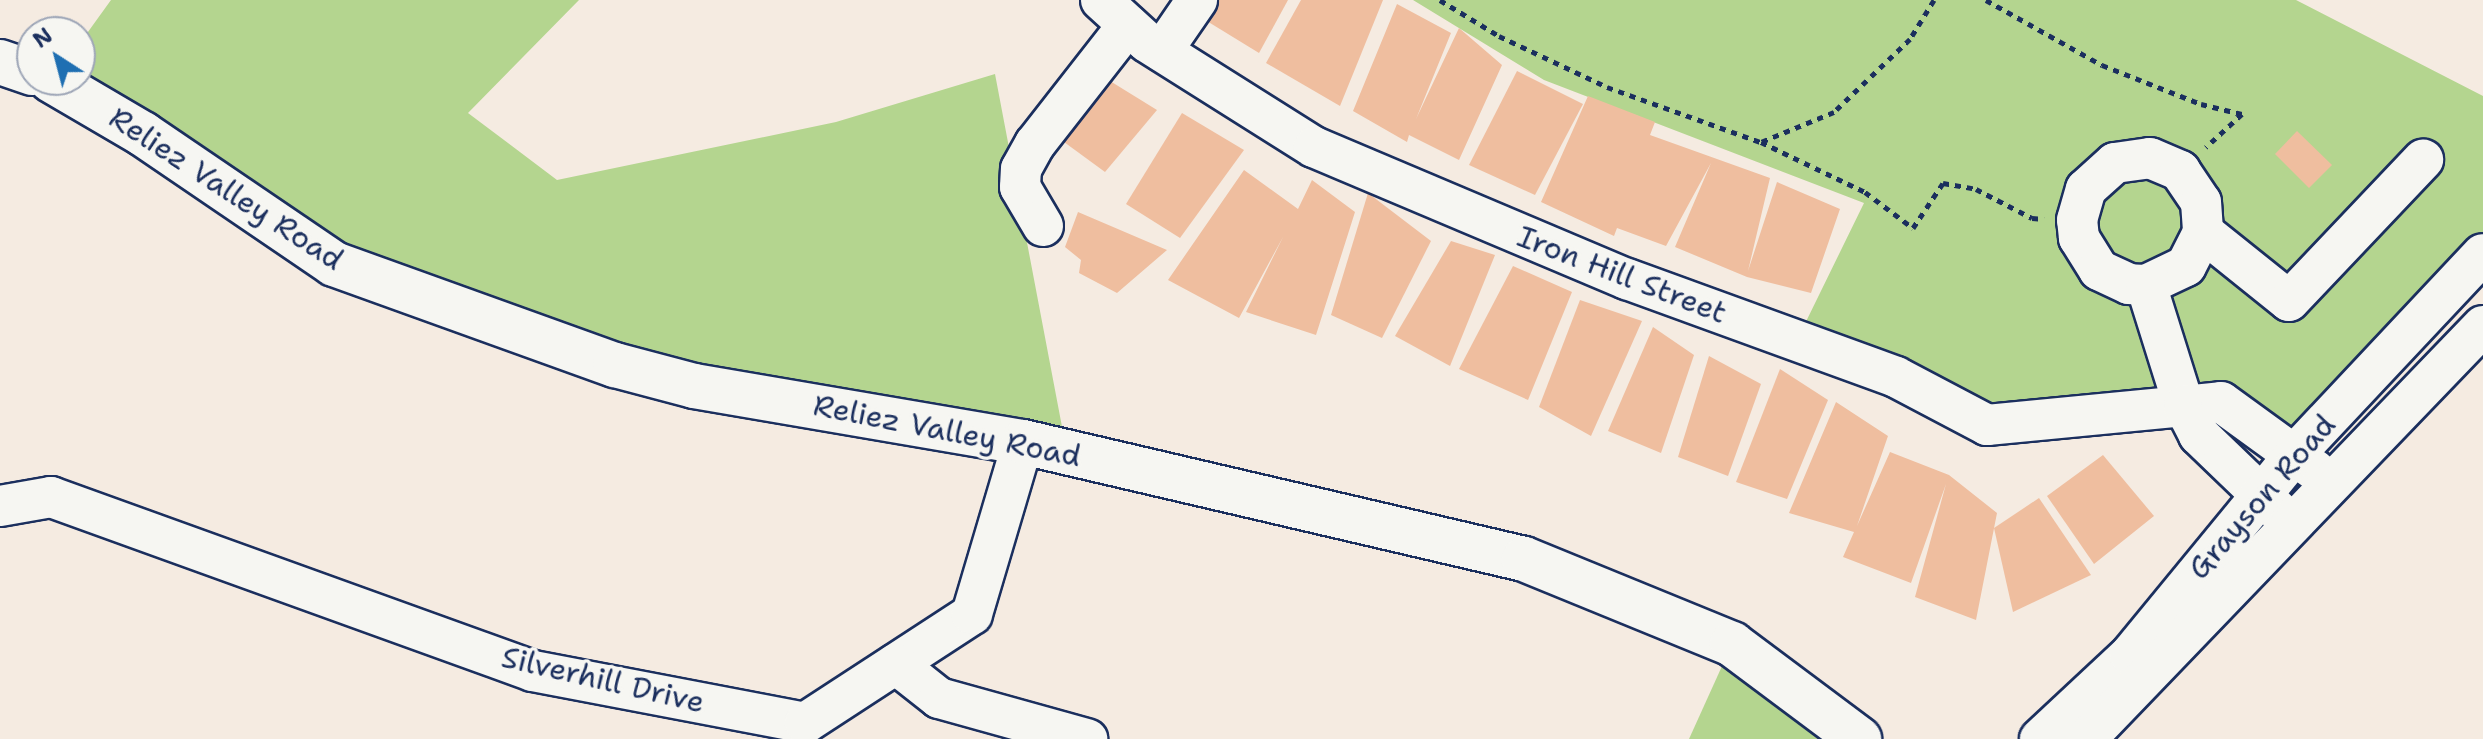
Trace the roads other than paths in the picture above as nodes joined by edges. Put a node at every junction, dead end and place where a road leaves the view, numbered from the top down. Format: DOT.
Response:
graph roads {
  1 [pos="1197,0"];
  2 [pos="1114,12"];
  3 [pos="1162,51"];
  4 [pos="78,96"];
  5 [pos="2423,160"];
  6 [pos="1043,226"];
  7 [pos="2203,232"];
  8 [pos="2483,254"];
  9 [pos="2146,285"];
  10 [pos="2430,311"];
  11 [pos="2477,347"];
  12 [pos="2184,406"];
  13 [pos="1023,442"];
  14 [pos="2295,454"];
  15 [pos="2331,483"];
  16 [pos="2260,495"];
  17 [pos="0,506"];
  18 [pos="2294,527"];
  19 [pos="896,664"];
  20 [pos="1087,739"];
  21 [pos="1859,739"];
  22 [pos="2040,739"];
  23 [pos="2086,739"];
  1 -- 3 [label="street"];
  2 -- 3 [label="street, Iron Hill Street"];
  2 -- 6 [label="street"];
  3 -- 12 [label="street, Iron Hill Street"];
  4 -- 13 [label="main road, Reliez Valley Road"];
  5 -- 7 [label="street"];
  7 -- 9 [label="street"];
  7 -- 9 [label="street"];
  8 -- 10 [label="street, Grayson Road"];
  9 -- 12 [label="street"];
  10 -- 11 [label="street"];
  10 -- 14 [label="street, Grayson Road"];
  11 -- 15 [label="street, Grayson Road"];
  12 -- 14 [label="street, Iron Hill Street"];
  12 -- 16 [label="street"];
  13 -- 19 [label="street, Silverhill Drive"];
  13 -- 21 [label="main road, Reliez Valley Road"];
  14 -- 15 [label="street, Iron Hill Street"];
  14 -- 16 [label="street, Grayson Road"];
  15 -- 18 [label="street, Grayson Road"];
  16 -- 18 [label="street"];
  16 -- 22 [label="street, Grayson Road"];
  17 -- 19 [label="street, Silverhill Drive"];
  18 -- 23 [label="street, Grayson Road"];
  19 -- 20 [label="street"];
}
